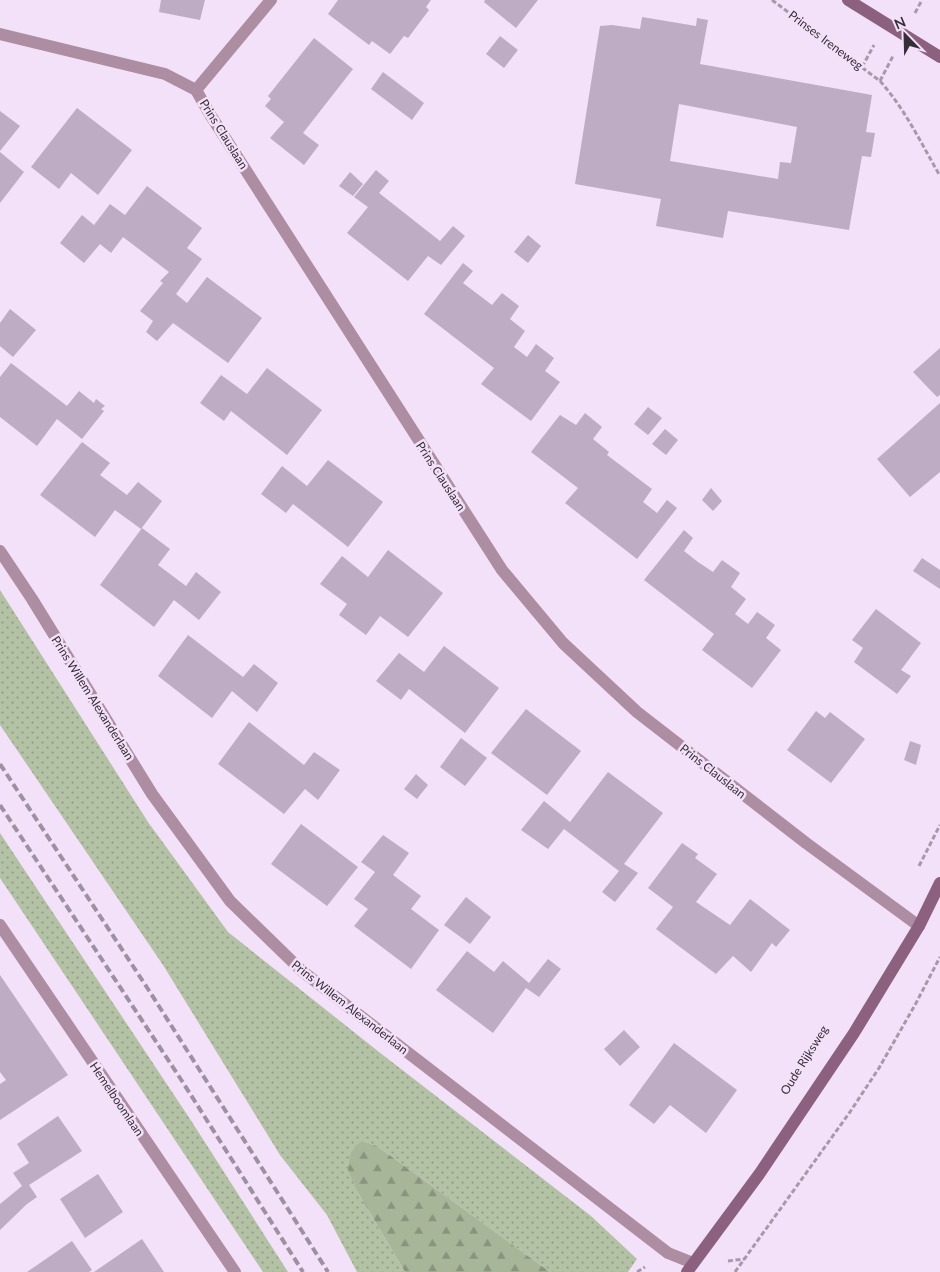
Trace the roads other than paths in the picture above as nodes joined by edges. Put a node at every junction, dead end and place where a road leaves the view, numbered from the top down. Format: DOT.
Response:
graph roads {
  1 [pos="271,0"];
  2 [pos="848,0"];
  3 [pos="0,34"];
  4 [pos="940,57"];
  5 [pos="196,90"];
  6 [pos="0,550"];
  7 [pos="940,883"];
  8 [pos="0,926"];
  9 [pos="919,926"];
  10 [pos="690,1268"];
  11 [pos="235,1272"];
  1 -- 5 [label="street"];
  2 -- 4 [label="street"];
  3 -- 5 [label="street, Prins Clauslaan"];
  5 -- 9 [label="street, Prins Clauslaan"];
  6 -- 10 [label="street, Prins Willem Alexanderlaan"];
  7 -- 9 [label="street, Oude Rijksweg"];
  8 -- 11 [label="street, Hemelboomlaan"];
  9 -- 10 [label="street, Oude Rijksweg"];
}
